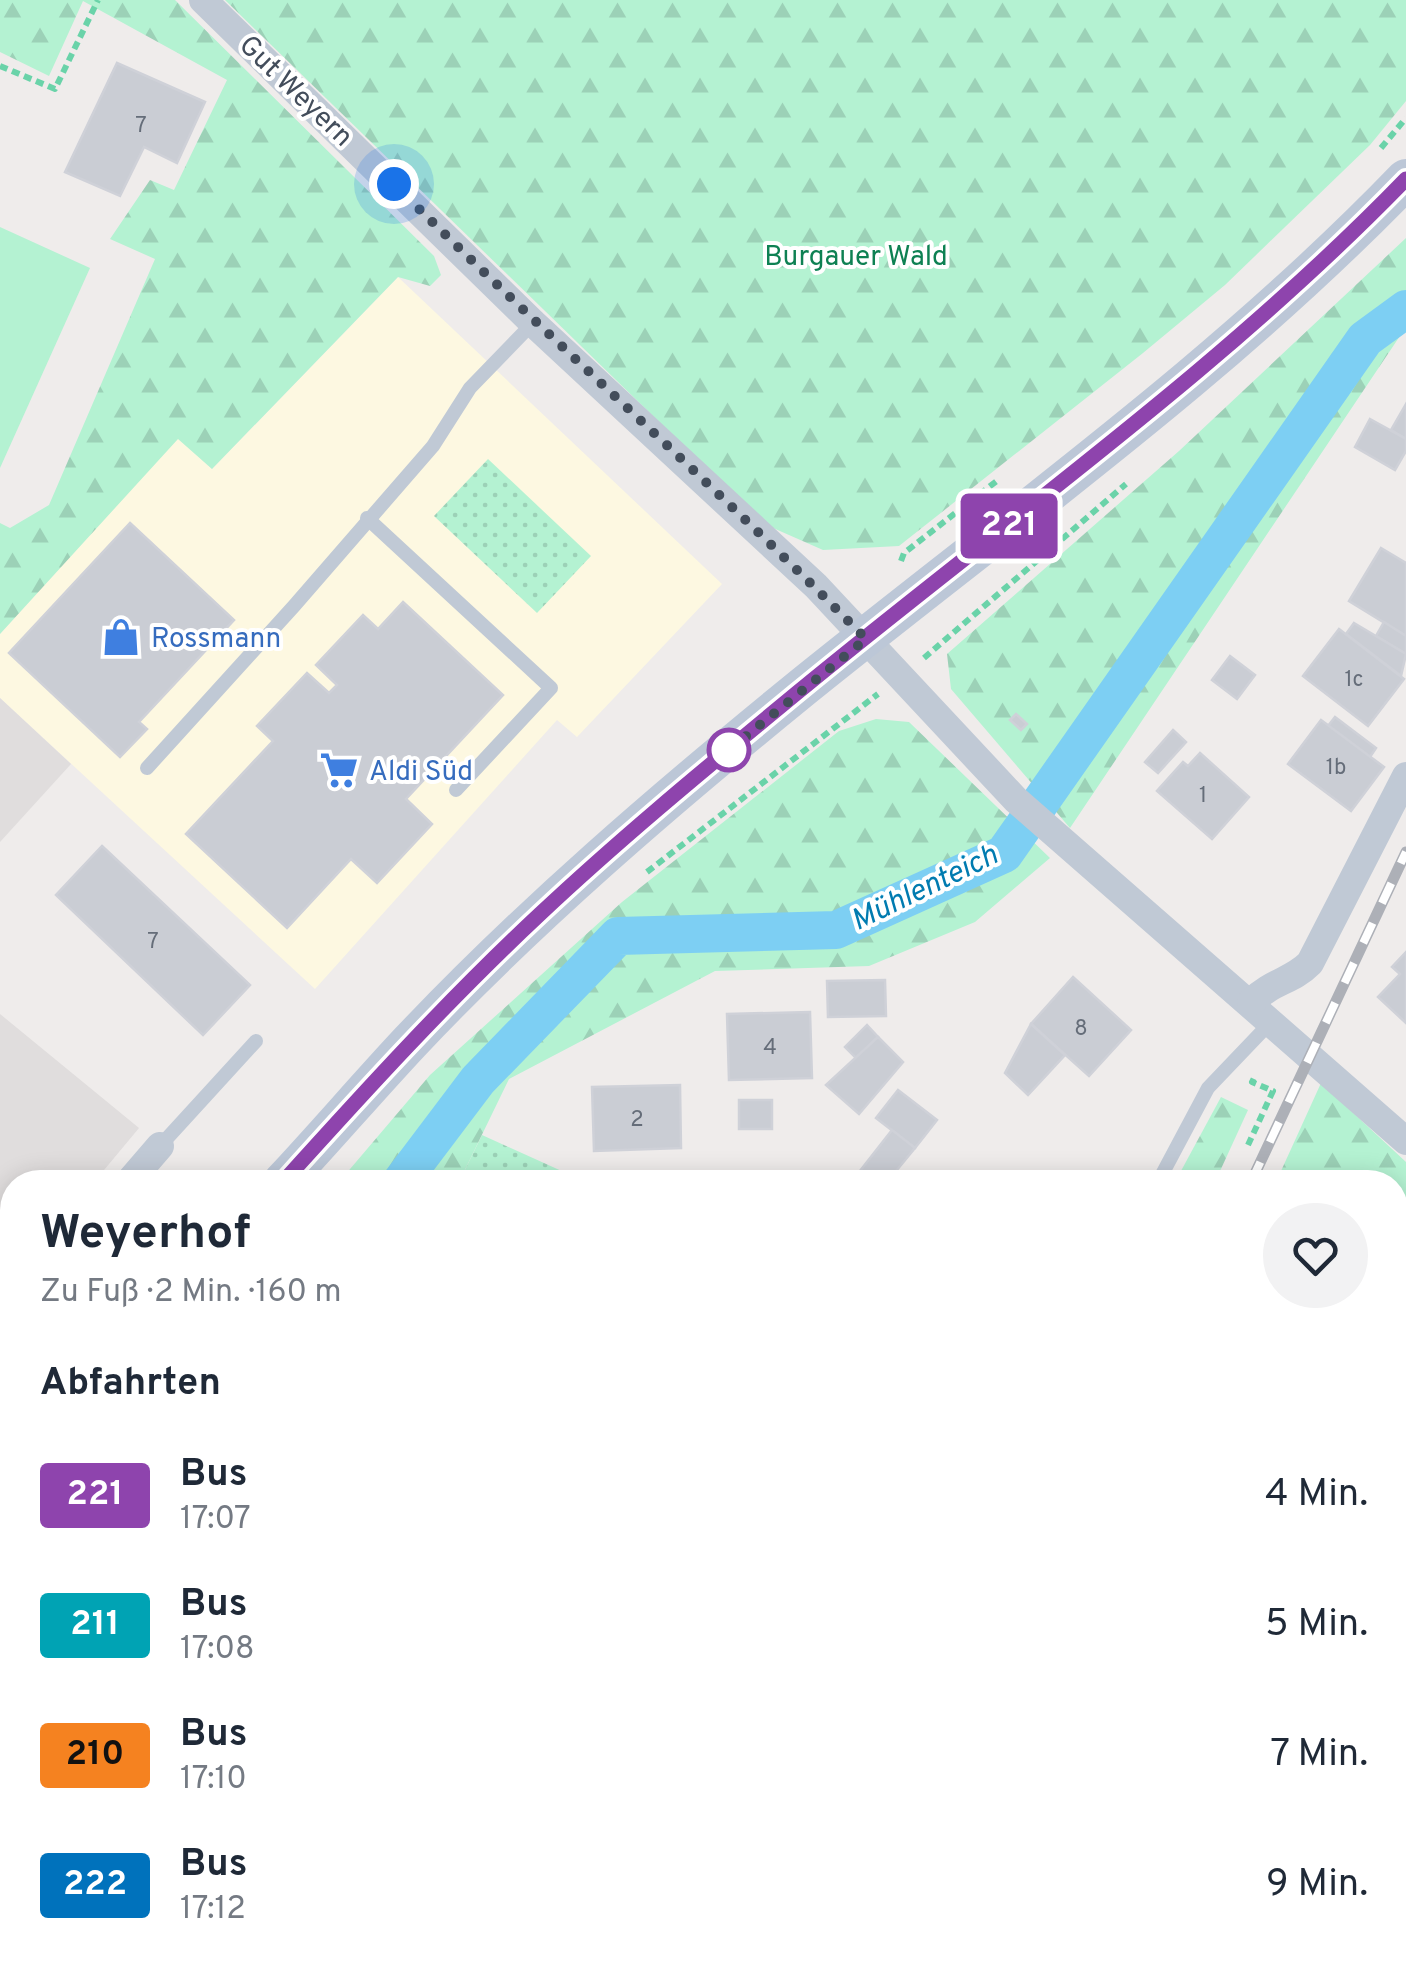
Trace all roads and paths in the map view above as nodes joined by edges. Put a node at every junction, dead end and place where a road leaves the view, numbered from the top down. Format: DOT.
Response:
graph roads {
  1 [pos="98,0"];
  2 [pos="203,0"];
  3 [pos="0,66"];
  4 [pos="1406,118"];
  5 [pos="1392,166"];
  6 [pos="533,323"];
  7 [pos="1011,470"];
  8 [pos="1129,481"];
  9 [pos="367,518"];
  10 [pos="896,570"];
  11 [pos="866,639"];
  12 [pos="904,676"];
  13 [pos="147,768"];
  14 [pos="1406,776"];
  15 [pos="456,790"];
  16 [pos="639,878"];
  17 [pos="1261,1012"];
  18 [pos="256,1041"];
  19 [pos="1251,1043"];
  20 [pos="1406,1141"];
  21 [pos="1248,1145"];
  22 [pos="160,1146"];
  23 [pos="139,1170"];
  24 [pos="294,1170"];
  25 [pos="1164,1170"];
  1 -- 3 [label="path"];
  2 -- 6 [label="street, Gut Weyern"];
  4 -- 5 [label="path"];
  5 -- 11 [label="main road"];
  6 -- 9 [label="lane"];
  6 -- 11 [label="street, Gut Weyern"];
  7 -- 10 [label="path"];
  8 -- 12 [label="path"];
  9 -- 13 [label="lane"];
  9 -- 15 [label="lane"];
  11 -- 12 [label="street, Gut Weyern"];
  11 -- 24 [label="main road"];
  12 -- 16 [label="path"];
  12 -- 17 [label="street, Gut Weyern"];
  14 -- 17 [label="street"];
  17 -- 19 [label="lane"];
  17 -- 20 [label="street, Gut Weyern"];
  18 -- 22 [label="lane"];
  19 -- 21 [label="path"];
  19 -- 25 [label="lane"];
  22 -- 23 [label="street"];
}
